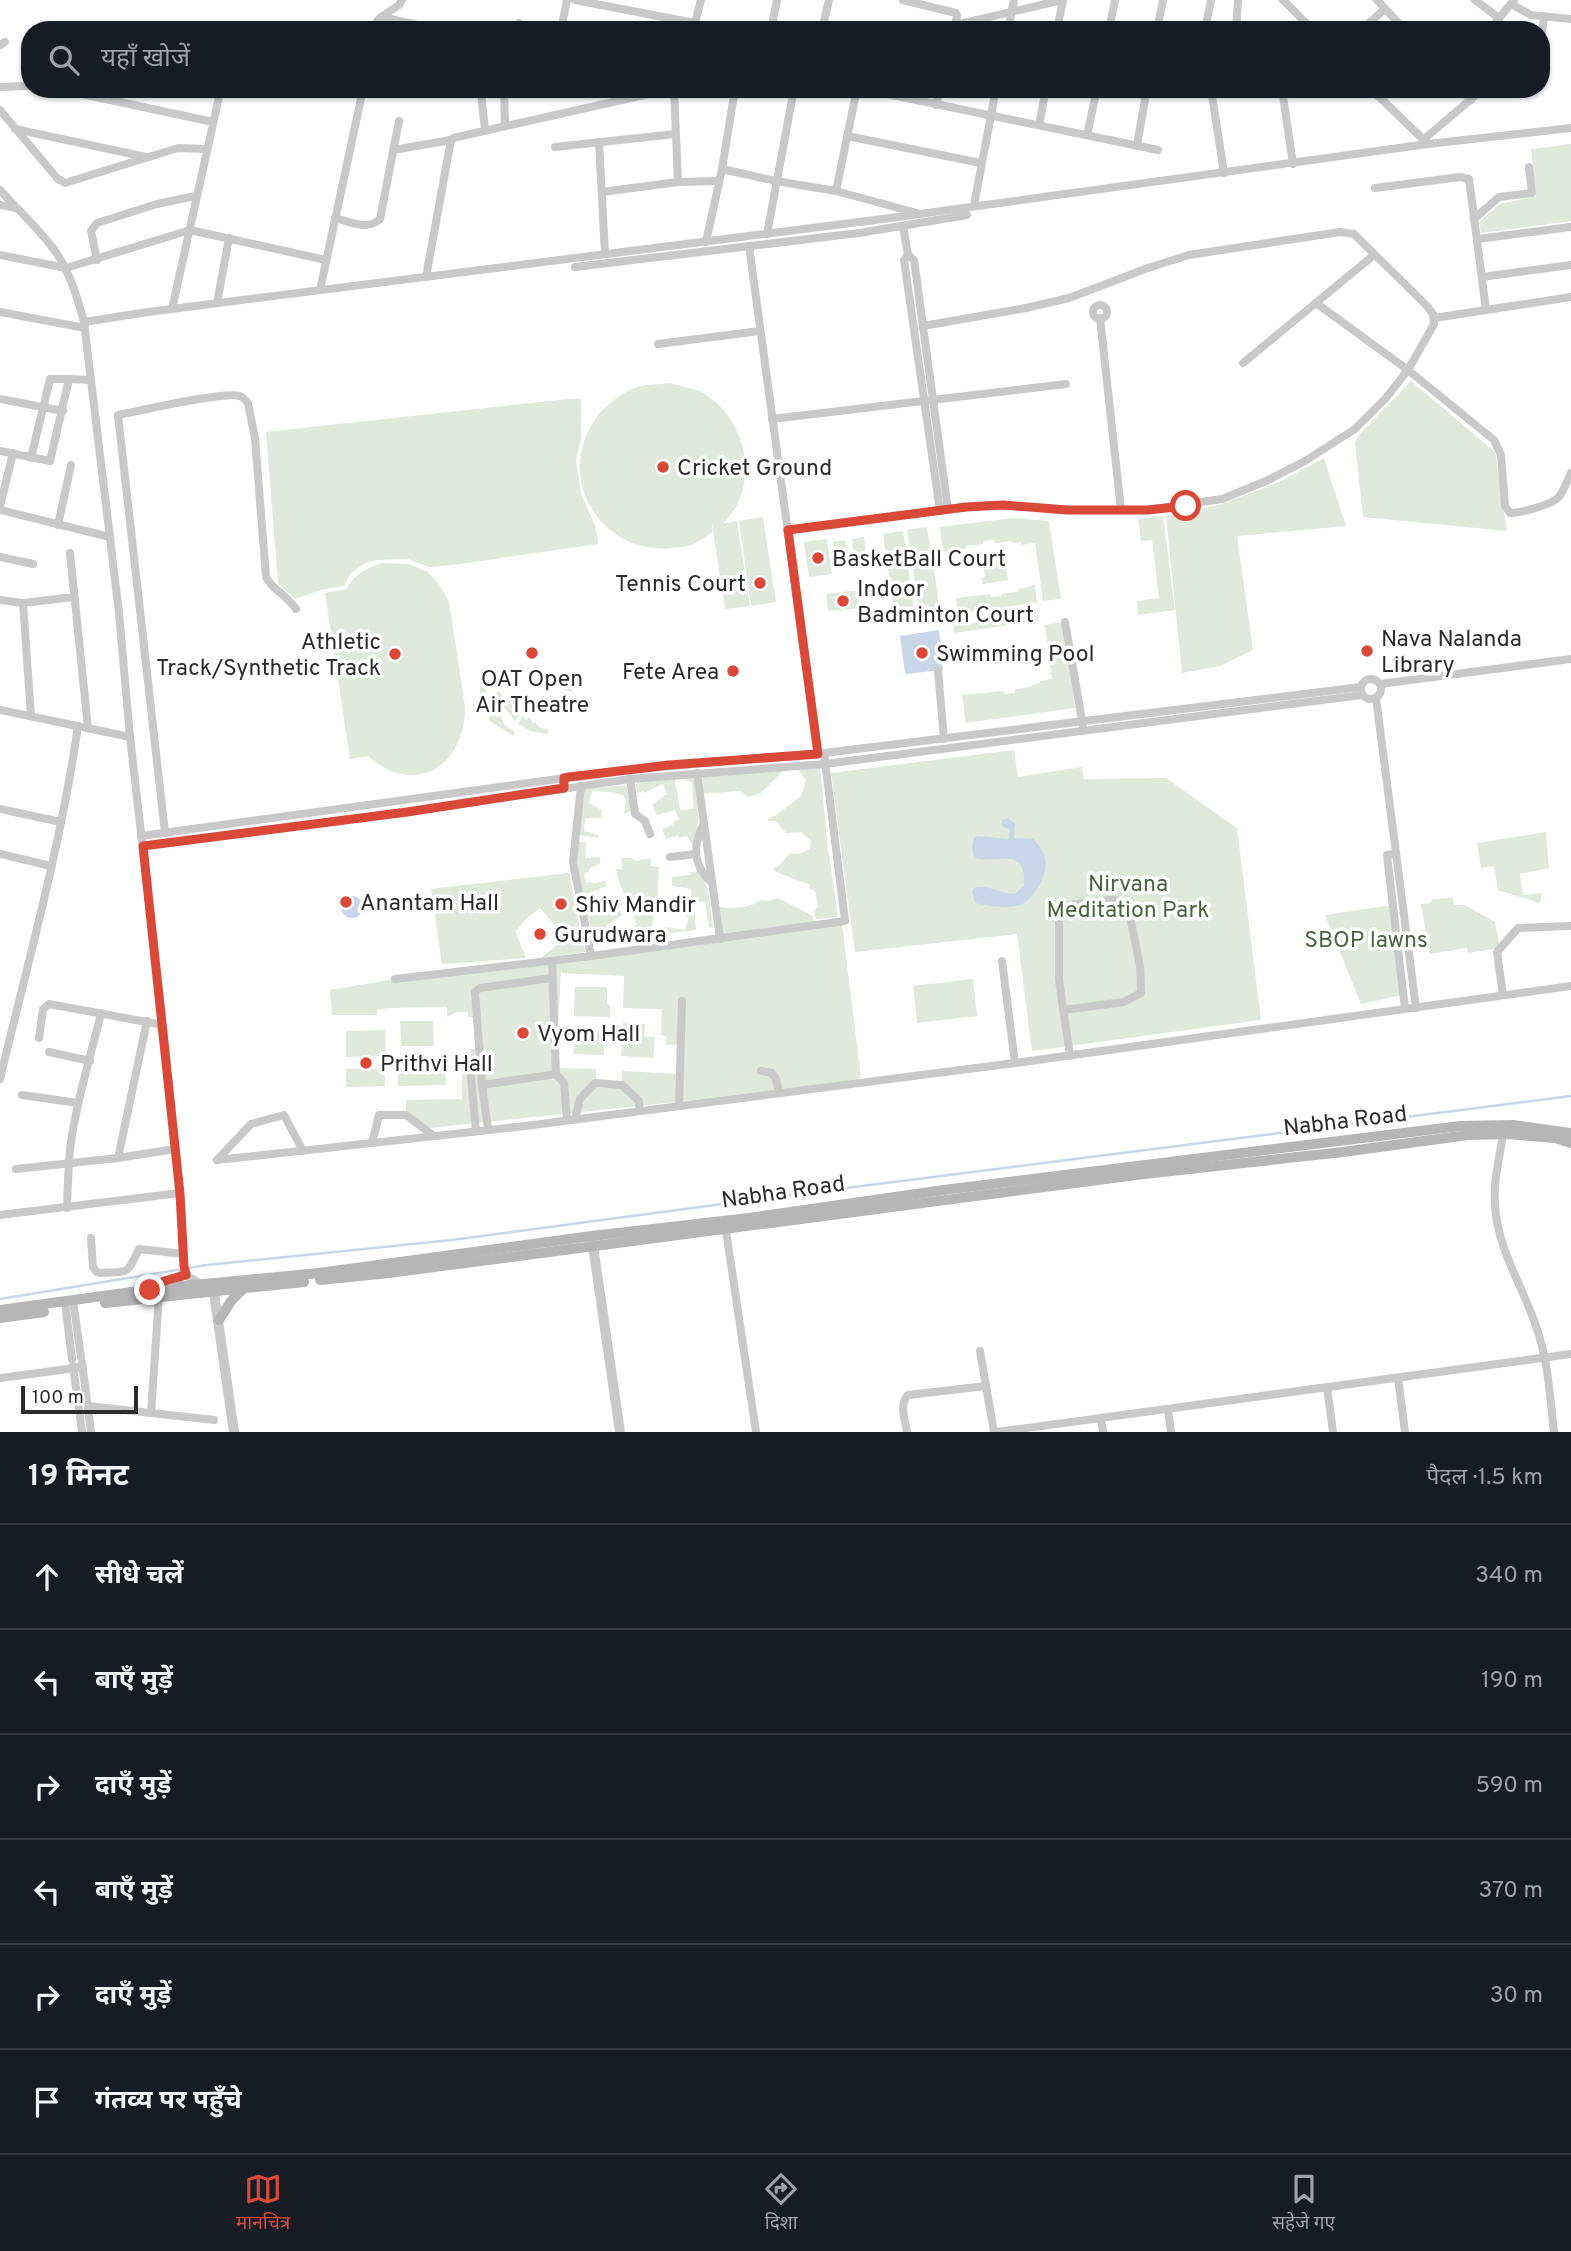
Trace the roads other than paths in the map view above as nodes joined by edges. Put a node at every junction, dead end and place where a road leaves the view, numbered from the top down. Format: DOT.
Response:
graph roads {
  1 [pos="402,0"];
  2 [pos="566,0"];
  3 [pos="575,0"];
  4 [pos="701,0"];
  5 [pos="777,0"];
  6 [pos="829,0"];
  7 [pos="903,0"];
  8 [pos="1014,0"];
  9 [pos="1063,0"];
  10 [pos="1115,0"];
  11 [pos="1163,0"];
  12 [pos="1211,0"];
  13 [pos="1238,0"];
  14 [pos="1283,0"];
  15 [pos="1377,0"];
  16 [pos="1475,0"];
  17 [pos="1513,2"];
  18 [pos="1385,9"];
  19 [pos="1012,12"];
  20 [pos="381,17"];
  21 [pos="1544,18"];
  22 [pos="1499,19"];
  23 [pos="1571,19"];
  24 [pos="377,21"];
  25 [pos="400,21"];
  26 [pos="562,21"];
  27 [pos="671,21"];
  28 [pos="695,21"];
  29 [pos="773,21"];
  30 [pos="824,21"];
  31 [pos="955,21"];
  32 [pos="980,21"];
  33 [pos="1010,21"];
  34 [pos="1059,21"];
  35 [pos="1111,21"];
  36 [pos="1159,21"];
  37 [pos="1207,21"];
  38 [pos="1237,21"];
  39 [pos="1304,21"];
  40 [pos="1371,21"];
  41 [pos="1396,21"];
  42 [pos="1544,21"];
  43 [pos="21,86"];
  44 [pos="0,87"];
  45 [pos="1,96"];
  46 [pos="101,98"];
  47 [pos="219,98"];
  48 [pos="361,98"];
  49 [pos="482,98"];
  50 [pos="504,98"];
  51 [pos="631,98"];
  52 [pos="673,98"];
  53 [pos="734,98"];
  54 [pos="792,98"];
  55 [pos="855,98"];
  56 [pos="904,98"];
  57 [pos="938,98"];
  58 [pos="994,98"];
  59 [pos="1044,98"];
  60 [pos="1095,98"];
  61 [pos="1145,98"];
  62 [pos="1212,98"];
  63 [pos="1283,98"];
  64 [pos="1380,98"];
  65 [pos="1471,100"];
  66 [pos="936,105"];
  67 [pos="0,110"];
  68 [pos="990,117"];
  69 [pos="399,121"];
  70 [pos="213,122"];
  71 [pos="1039,125"];
  72 [pos="505,126"];
  73 [pos="1571,128"];
  74 [pos="15,129"];
  75 [pos="485,130"];
  76 [pos="675,134"];
  77 [pos="1087,135"];
  78 [pos="846,136"];
  79 [pos="451,140"];
  80 [pos="599,142"];
  81 [pos="1426,142"];
  82 [pos="1137,145"];
  83 [pos="555,147"];
  84 [pos="207,149"];
  85 [pos="393,150"];
  86 [pos="1158,150"];
  87 [pos="147,158"];
  88 [pos="981,163"];
  89 [pos="1293,164"];
  90 [pos="1530,167"];
  91 [pos="722,169"];
  92 [pos="1224,173"];
  93 [pos="719,181"];
  94 [pos="776,181"];
  95 [pos="678,183"];
  96 [pos="1375,188"];
  97 [pos="0,190"];
  98 [pos="836,191"];
  99 [pos="602,192"];
  100 [pos="195,196"];
  101 [pos="0,205"];
  102 [pos="974,205"];
  103 [pos="16,208"];
  104 [pos="920,214"];
  105 [pos="967,215"];
  106 [pos="335,218"];
  107 [pos="1474,219"];
  108 [pos="903,226"];
  109 [pos="1571,227"];
  110 [pos="190,230"];
  111 [pos="767,234"];
  112 [pos="229,238"];
  113 [pos="1477,239"];
  114 [pos="706,242"];
  115 [pos="749,246"];
  116 [pos="605,254"];
  117 [pos="0,255"];
  118 [pos="908,255"];
  119 [pos="1374,255"];
  120 [pos="97,260"];
  121 [pos="326,260"];
  122 [pos="1571,265"];
  123 [pos="575,267"];
  124 [pos="66,268"];
  125 [pos="426,277"];
  126 [pos="1482,277"];
  127 [pos="1097,288"];
  128 [pos="320,290"];
  129 [pos="1571,297"];
  130 [pos="217,303"];
  131 [pos="1316,303"];
  132 [pos="172,309"];
  133 [pos="1486,310"];
  134 [pos="0,312"];
  135 [pos="1434,318"];
  136 [pos="85,325"];
  137 [pos="923,326"];
  138 [pos="760,331"];
  139 [pos="658,344"];
  140 [pos="1244,363"];
  141 [pos="1408,370"];
  142 [pos="69,379"];
  143 [pos="90,380"];
  144 [pos="1066,384"];
  145 [pos="0,399"];
  146 [pos="929,399"];
  147 [pos="44,407"];
  148 [pos="63,411"];
  149 [pos="772,419"];
  150 [pos="0,451"];
  151 [pos="13,453"];
  152 [pos="31,458"];
  153 [pos="71,465"];
  154 [pos="1571,473"];
  155 [pos="0,508"];
  156 [pos="944,510"];
  157 [pos="1121,510"];
  158 [pos="58,525"];
  159 [pos="788,530"];
  160 [pos="110,537"];
  161 [pos="70,552"];
  162 [pos="0,557"];
  163 [pos="33,564"];
  164 [pos="74,597"];
  165 [pos="0,600"];
  166 [pos="23,603"];
  167 [pos="296,609"];
  168 [pos="1065,622"];
  169 [pos="1571,659"];
  170 [pos="938,670"];
  171 [pos="1380,684"];
  172 [pos="1361,691"];
  173 [pos="1376,698"];
  174 [pos="0,710"];
  175 [pos="32,716"];
  176 [pos="78,726"];
  177 [pos="1083,726"];
  178 [pos="88,728"];
  179 [pos="130,737"];
  180 [pos="944,739"];
  181 [pos="823,757"];
  182 [pos="697,773"];
  183 [pos="564,778"];
  184 [pos="630,779"];
  185 [pos="581,786"];
  186 [pos="564,788"];
  187 [pos="0,809"];
  188 [pos="327,810"];
  189 [pos="61,822"];
  190 [pos="329,822"];
  191 [pos="704,823"];
  192 [pos="165,833"];
  193 [pos="650,834"];
  194 [pos="141,836"];
  195 [pos="143,846"];
  196 [pos="0,854"];
  197 [pos="696,854"];
  198 [pos="1392,854"];
  199 [pos="670,857"];
  200 [pos="51,866"];
  201 [pos="712,883"];
  202 [pos="1571,926"];
  203 [pos="720,939"];
  204 [pos="591,956"];
  205 [pos="552,961"];
  206 [pos="1002,961"];
  207 [pos="552,978"];
  208 [pos="396,979"];
  209 [pos="1571,986"];
  210 [pos="1503,995"];
  211 [pos="682,1001"];
  212 [pos="1416,1008"];
  213 [pos="1405,1009"];
  214 [pos="1063,1010"];
  215 [pos="101,1013"];
  216 [pos="147,1021"];
  217 [pos="163,1025"];
  218 [pos="38,1038"];
  219 [pos="49,1052"];
  220 [pos="1070,1056"];
  221 [pos="2,1058"];
  222 [pos="90,1061"];
  223 [pos="1015,1063"];
  224 [pos="470,1066"];
  225 [pos="761,1071"];
  226 [pos="556,1074"];
  227 [pos="0,1079"];
  228 [pos="482,1085"];
  229 [pos="779,1092"];
  230 [pos="22,1095"];
  231 [pos="78,1104"];
  232 [pos="679,1106"];
  233 [pos="639,1111"];
  234 [pos="571,1119"];
  235 [pos="488,1129"];
  236 [pos="476,1131"];
  237 [pos="1571,1133"];
  238 [pos="1503,1134"];
  239 [pos="434,1136"];
  240 [pos="372,1143"];
  241 [pos="1571,1143"];
  242 [pos="175,1149"];
  243 [pos="303,1151"];
  244 [pos="118,1158"];
  245 [pos="69,1163"];
  246 [pos="16,1169"];
  247 [pos="180,1194"];
  248 [pos="66,1208"];
  249 [pos="0,1215"];
  250 [pos="725,1225"];
  251 [pos="91,1238"];
  252 [pos="593,1241"];
  253 [pos="183,1254"];
  254 [pos="184,1270"];
  255 [pos="369,1271"];
  256 [pos="213,1287"];
  257 [pos="199,1288"];
  258 [pos="244,1288"];
  259 [pos="154,1293"];
  260 [pos="70,1304"];
  261 [pos="0,1310"];
  262 [pos="0,1318"];
  263 [pos="219,1321"];
  264 [pos="980,1351"];
  265 [pos="1571,1354"];
  266 [pos="1545,1358"];
  267 [pos="77,1363"];
  268 [pos="0,1378"];
  269 [pos="1398,1378"];
  270 [pos="986,1386"];
  271 [pos="1327,1387"];
  272 [pos="88,1406"];
  273 [pos="1168,1410"];
  274 [pos="151,1413"];
  275 [pos="1101,1419"];
  276 [pos="214,1420"];
  277 [pos="82,1432"];
  278 [pos="92,1432"];
  279 [pos="233,1432"];
  280 [pos="620,1432"];
  281 [pos="756,1432"];
  282 [pos="906,1432"];
  283 [pos="996,1432"];
  284 [pos="1103,1432"];
  285 [pos="1171,1432"];
  286 [pos="1334,1432"];
  287 [pos="1405,1432"];
  288 [pos="1554,1432"];
  1 -- 20 [label="street"];
  2 -- 26 [label="street"];
  3 -- 27 [label="street"];
  4 -- 28 [label="street"];
  5 -- 29 [label="street"];
  6 -- 30 [label="street"];
  7 -- 31 [label="street"];
  8 -- 19 [label="street"];
  9 -- 19 [label="street"];
  9 -- 34 [label="street"];
  10 -- 35 [label="street"];
  11 -- 36 [label="street"];
  12 -- 37 [label="street"];
  13 -- 38 [label="street"];
  14 -- 39 [label="street"];
  15 -- 18 [label="street"];
  16 -- 22 [label="street"];
  17 -- 21 [label="street"];
  17 -- 22 [label="street"];
  18 -- 40 [label="street"];
  18 -- 41 [label="street"];
  19 -- 32 [label="street"];
  19 -- 33 [label="street"];
  20 -- 24 [label="street"];
  20 -- 25 [label="street"];
  21 -- 23 [label="street"];
  21 -- 42 [label="street"];
  43 -- 44 [label="street"];
  44 -- 45 [label="street"];
  46 -- 70 [label="street"];
  47 -- 70 [label="street"];
  48 -- 106 [label="street"];
  49 -- 75 [label="street"];
  50 -- 72 [label="street"];
  51 -- 72 [label="street"];
  52 -- 76 [label="street"];
  53 -- 91 [label="street"];
  54 -- 94 [label="street"];
  55 -- 78 [label="street"];
  56 -- 66 [label="street"];
  57 -- 66 [label="street"];
  58 -- 68 [label="street"];
  59 -- 71 [label="street"];
  60 -- 77 [label="street"];
  61 -- 82 [label="street"];
  62 -- 92 [label="street"];
  63 -- 89 [label="street"];
  64 -- 81 [label="street"];
  65 -- 81 [label="street"];
  66 -- 68 [label="street"];
  67 -- 74 [label="street"];
  68 -- 71 [label="street"];
  68 -- 88 [label="street"];
  69 -- 85 [label="street"];
  70 -- 84 [label="street"];
  71 -- 77 [label="street"];
  72 -- 75 [label="street"];
  73 -- 81 [label="street"];
  74 -- 87 [label="street"];
  74 -- 87 [label="street"];
  75 -- 79 [label="street"];
  76 -- 80 [label="street"];
  76 -- 95 [label="street"];
  77 -- 82 [label="street"];
  78 -- 88 [label="street"];
  78 -- 98 [label="street"];
  79 -- 85 [label="street"];
  79 -- 125 [label="street"];
  80 -- 83 [label="street"];
  80 -- 99 [label="street"];
  81 -- 89 [label="street"];
  82 -- 86 [label="street"];
  84 -- 87 [label="street"];
  84 -- 100 [label="street"];
  85 -- 106 [label="street"];
  88 -- 102 [label="street"];
  89 -- 92 [label="street"];
  90 -- 107 [label="street"];
  91 -- 93 [label="street"];
  91 -- 94 [label="street"];
  92 -- 102 [label="street"];
  93 -- 95 [label="street"];
  93 -- 114 [label="street"];
  94 -- 98 [label="street"];
  94 -- 111 [label="street"];
  95 -- 99 [label="street"];
  96 -- 107 [label="street"];
  97 -- 103 [label="street"];
  98 -- 104 [label="street"];
  99 -- 116 [label="street"];
  100 -- 110 [label="street"];
  100 -- 120 [label="street"];
  101 -- 103 [label="street"];
  102 -- 104 [label="street"];
  103 -- 124 [label="street"];
  104 -- 111 [label="street"];
  105 -- 108 [label="street"];
  106 -- 121 [label="street"];
  107 -- 113 [label="street"];
  108 -- 115 [label="street"];
  108 -- 118 [label="street"];
  109 -- 113 [label="street"];
  110 -- 112 [label="street"];
  110 -- 120 [label="street"];
  110 -- 132 [label="street"];
  111 -- 114 [label="street"];
  112 -- 121 [label="street"];
  112 -- 130 [label="street"];
  113 -- 126 [label="street"];
  114 -- 116 [label="street"];
  115 -- 123 [label="street"];
  115 -- 138 [label="street"];
  116 -- 125 [label="street"];
  117 -- 124 [label="street"];
  118 -- 137 [label="street"];
  118 -- 146 [label="street"];
  119 -- 127 [label="street"];
  119 -- 131 [label="street"];
  119 -- 135 [label="street"];
  120 -- 124 [label="street"];
  121 -- 128 [label="street"];
  122 -- 126 [label="street"];
  124 -- 136 [label="street"];
  125 -- 128 [label="street"];
  126 -- 133 [label="street"];
  127 -- 137 [label="street"];
  127 -- 157 [label="street"];
  128 -- 130 [label="street"];
  129 -- 133 [label="street"];
  130 -- 132 [label="street"];
  131 -- 140 [label="street"];
  131 -- 141 [label="street"];
  132 -- 136 [label="street"];
  133 -- 135 [label="street"];
  134 -- 136 [label="street"];
  135 -- 141 [label="street"];
  136 -- 143 [label="street"];
  137 -- 146 [label="street"];
  138 -- 139 [label="street"];
  138 -- 149 [label="street"];
  141 -- 154 [label="street"];
  141 -- 157 [label="street"];
  142 -- 143 [label="street"];
  142 -- 147 [label="street"];
  142 -- 148 [label="street"];
  143 -- 160 [label="street"];
  144 -- 146 [label="street"];
  145 -- 147 [label="street"];
  146 -- 149 [label="street"];
  146 -- 156 [label="street"];
  147 -- 148 [label="street"];
  147 -- 152 [label="street"];
  148 -- 152 [label="street"];
  149 -- 159 [label="street"];
  150 -- 151 [label="street"];
  151 -- 152 [label="street"];
  151 -- 155 [label="street"];
  153 -- 158 [label="street"];
  155 -- 158 [label="street"];
  156 -- 157 [label="street"];
  156 -- 159 [label="street"];
  158 -- 160 [label="street"];
  159 -- 181 [label="street"];
  160 -- 179 [label="street"];
  161 -- 164 [label="street"];
  162 -- 163 [label="street"];
  164 -- 166 [label="street"];
  164 -- 178 [label="street"];
  165 -- 166 [label="street"];
  166 -- 175 [label="street"];
  167 -- 192 [label="street"];
  168 -- 177 [label="street"];
  169 -- 171 [label="street"];
  170 -- 180 [label="street"];
  171 -- 172 [label="street"];
  171 -- 173 [label="street"];
  172 -- 173 [label="street"];
  172 -- 177 [label="street"];
  173 -- 198 [label="street"];
  174 -- 175 [label="street"];
  175 -- 176 [label="street"];
  176 -- 178 [label="street"];
  176 -- 189 [label="street"];
  177 -- 180 [label="street"];
  177 -- 181 [label="street"];
  178 -- 179 [label="street"];
  179 -- 194 [label="street"];
  180 -- 181 [label="street"];
  181 -- 182 [label="street"];
  181 -- 183 [label="street"];
  181 -- 203 [label="street"];
  182 -- 184 [label="street"];
  182 -- 191 [label="street"];
  183 -- 186 [label="street"];
  183 -- 188 [label="street"];
  184 -- 185 [label="street"];
  184 -- 193 [label="street"];
  185 -- 186 [label="street"];
  185 -- 204 [label="street"];
  186 -- 190 [label="street"];
  187 -- 189 [label="street"];
  188 -- 190 [label="street"];
  188 -- 192 [label="street"];
  189 -- 200 [label="street"];
  190 -- 195 [label="street"];
  191 -- 197 [label="street"];
  191 -- 201 [label="street"];
  192 -- 194 [label="street"];
  194 -- 195 [label="street"];
  195 -- 217 [label="street"];
  196 -- 200 [label="street"];
  197 -- 199 [label="street"];
  197 -- 201 [label="street"];
  198 -- 212 [label="street"];
  198 -- 213 [label="street"];
  200 -- 221 [label="street"];
  201 -- 203 [label="street"];
  202 -- 210 [label="street"];
  203 -- 204 [label="street"];
  204 -- 205 [label="street"];
  205 -- 207 [label="street"];
  205 -- 208 [label="street"];
  206 -- 223 [label="street"];
  207 -- 226 [label="street"];
  207 -- 228 [label="street"];
  209 -- 210 [label="street"];
  210 -- 212 [label="street"];
  211 -- 232 [label="street"];
  212 -- 213 [label="street"];
  213 -- 220 [label="street"];
  214 -- 214 [label="street"];
  214 -- 220 [label="street"];
  215 -- 216 [label="street"];
  215 -- 218 [label="street"];
  215 -- 222 [label="street"];
  216 -- 217 [label="street"];
  216 -- 244 [label="street"];
  217 -- 242 [label="street"];
  219 -- 222 [label="street"];
  220 -- 223 [label="street"];
  221 -- 227 [label="street"];
  222 -- 231 [label="street"];
  223 -- 229 [label="street"];
  224 -- 236 [label="street"];
  225 -- 229 [label="street"];
  226 -- 228 [label="street"];
  226 -- 234 [label="street"];
  228 -- 235 [label="street"];
  229 -- 232 [label="street"];
  230 -- 231 [label="street"];
  231 -- 245 [label="street"];
  232 -- 233 [label="street"];
  233 -- 234 [label="street"];
  233 -- 234 [label="street"];
  234 -- 235 [label="street"];
  235 -- 236 [label="street"];
  236 -- 239 [label="street"];
  237 -- 250 [label="main road, Nabha Road"];
  238 -- 241 [label="main road, Nabha Road"];
  238 -- 250 [label="main road, Nabha Road"];
  238 -- 266 [label="street"];
  239 -- 240 [label="street"];
  239 -- 240 [label="street"];
  240 -- 243 [label="street"];
  242 -- 244 [label="street"];
  242 -- 247 [label="street"];
  243 -- 243 [label="street"];
  244 -- 245 [label="street"];
  245 -- 246 [label="street"];
  245 -- 248 [label="street"];
  247 -- 248 [label="street"];
  247 -- 253 [label="street"];
  248 -- 249 [label="street"];
  250 -- 252 [label="main road, Nabha Road"];
  250 -- 281 [label="street"];
  251 -- 253 [label="street"];
  252 -- 255 [label="main road, Nabha Road"];
  252 -- 280 [label="street"];
  253 -- 254 [label="street"];
  254 -- 257 [label="street"];
  254 -- 259 [label="main road"];
  255 -- 256 [label="main road, Nabha Road"];
  255 -- 258 [label="main road, Nabha Road"];
  256 -- 257 [label="main road, Nabha Road"];
  256 -- 258 [label="main road, Nabha Road"];
  256 -- 263 [label="street"];
  257 -- 259 [label="main road, Nabha Road"];
  258 -- 263 [label="main road"];
  259 -- 260 [label="main road, Nabha Road"];
  259 -- 274 [label="street"];
  260 -- 261 [label="main road, Nabha Road"];
  260 -- 262 [label="main road, Nabha Road"];
  260 -- 267 [label="street"];
  263 -- 279 [label="street"];
  264 -- 270 [label="street"];
  265 -- 266 [label="street"];
  266 -- 269 [label="street"];
  266 -- 288 [label="street"];
  267 -- 268 [label="street"];
  267 -- 272 [label="street"];
  267 -- 277 [label="street"];
  269 -- 271 [label="street"];
  269 -- 287 [label="street"];
  270 -- 282 [label="street"];
  270 -- 283 [label="street"];
  271 -- 273 [label="street"];
  271 -- 286 [label="street"];
  272 -- 274 [label="street"];
  272 -- 278 [label="street"];
  273 -- 275 [label="street"];
  273 -- 285 [label="street"];
  274 -- 276 [label="street"];
  275 -- 283 [label="street"];
  275 -- 284 [label="street"];
}
